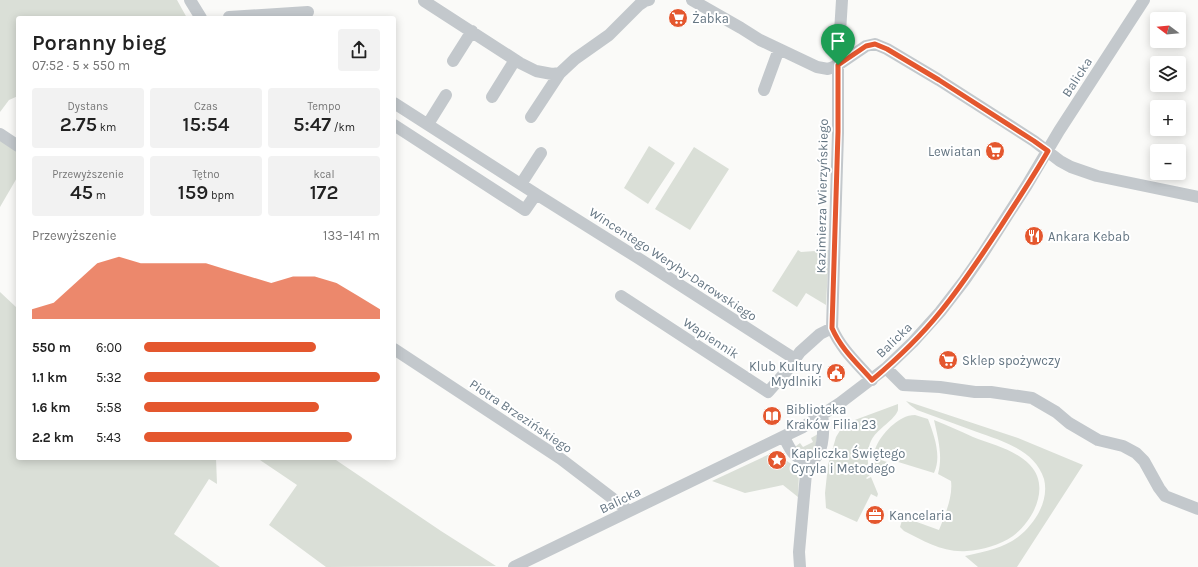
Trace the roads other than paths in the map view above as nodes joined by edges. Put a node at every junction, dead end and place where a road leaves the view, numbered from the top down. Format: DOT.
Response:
graph roads {
  1 [pos="190,0"];
  2 [pos="649,0"];
  3 [pos="692,0"];
  4 [pos="842,0"];
  5 [pos="1144,0"];
  6 [pos="424,1"];
  7 [pos="308,12"];
  8 [pos="200,16"];
  9 [pos="229,16"];
  10 [pos="280,16"];
  11 [pos="472,31"];
  12 [pos="779,49"];
  13 [pos="515,60"];
  14 [pos="454,61"];
  15 [pos="838,65"];
  16 [pos="560,72"];
  17 [pos="764,90"];
  18 [pos="446,94"];
  19 [pos="492,97"];
  20 [pos="396,104"];
  21 [pos="531,117"];
  22 [pos="428,124"];
  23 [pos="396,129"];
  24 [pos="0,134"];
  25 [pos="16,145"];
  26 [pos="1048,151"];
  27 [pos="541,153"];
  28 [pos="521,184"];
  29 [pos="536,194"];
  30 [pos="1198,196"];
  31 [pos="621,296"];
  32 [pos="832,328"];
  33 [pos="396,350"];
  34 [pos="795,359"];
  35 [pos="886,368"];
  36 [pos="872,380"];
  37 [pos="822,415"];
  38 [pos="784,437"];
  39 [pos="807,462"];
  40 [pos="1198,509"];
  41 [pos="629,511"];
  42 [pos="514,567"];
  43 [pos="800,567"];
  1 -- 8 [label="street"];
  2 -- 16 [label="street"];
  3 -- 12 [label="street"];
  4 -- 15 [label="street, Kazimierza Wierzyńskiego"];
  5 -- 26 [label="street, Balicka"];
  6 -- 11 [label="street"];
  7 -- 10 [label="street"];
  9 -- 10 [label="street"];
  11 -- 13 [label="street"];
  11 -- 14 [label="street"];
  12 -- 15 [label="street"];
  12 -- 17 [label="street"];
  13 -- 16 [label="street"];
  13 -- 19 [label="street"];
  15 -- 26 [label="street"];
  15 -- 32 [label="street, Kazimierza Wierzyńskiego"];
  16 -- 21 [label="street"];
  18 -- 22 [label="street"];
  20 -- 22 [label="street, Wincentego Weryhy-Darowskiego"];
  22 -- 28 [label="street, Wincentego Weryhy-Darowskiego"];
  23 -- 29 [label="street"];
  24 -- 25 [label="street"];
  26 -- 30 [label="street"];
  26 -- 35 [label="street, Balicka"];
  27 -- 28 [label="street"];
  28 -- 29 [label="street, Wincentego Weryhy-Darowskiego"];
  29 -- 34 [label="street, Wincentego Weryhy-Darowskiego"];
  31 -- 34 [label="street, Wapiennik"];
  32 -- 34 [label="street, Wapiennik"];
  32 -- 36 [label="street"];
  33 -- 41 [label="street, Piotra Brzezińskiego"];
  35 -- 36 [label="street, Balicka"];
  35 -- 40 [label="street"];
  36 -- 37 [label="street, Balicka"];
  37 -- 38 [label="street, Balicka"];
  37 -- 39 [label="street"];
  38 -- 39 [label="street"];
  38 -- 41 [label="street, Balicka"];
  39 -- 43 [label="street"];
  41 -- 42 [label="street, Balicka"];
}
